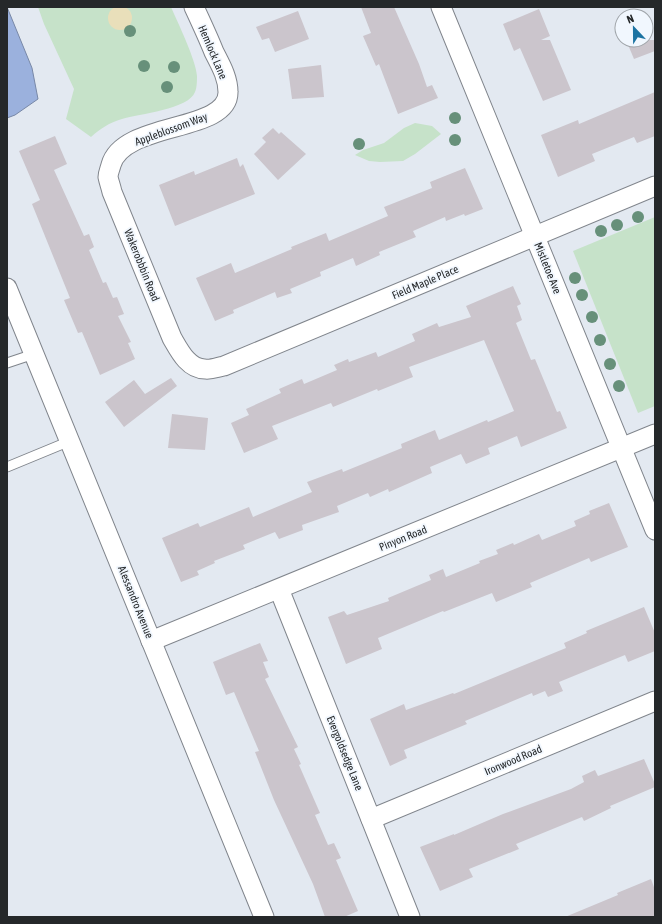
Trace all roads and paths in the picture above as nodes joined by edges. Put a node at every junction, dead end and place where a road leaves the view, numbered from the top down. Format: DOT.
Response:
graph roads {
  1 [pos="194,7"];
  2 [pos="441,7"];
  3 [pos="227,98"];
  4 [pos="113,159"];
  5 [pos="655,186"];
  6 [pos="535,236"];
  7 [pos="7,288"];
  8 [pos="34,354"];
  9 [pos="7,363"];
  10 [pos="192,365"];
  11 [pos="655,434"];
  12 [pos="70,441"];
  13 [pos="622,448"];
  14 [pos="7,467"];
  15 [pos="655,530"];
  16 [pos="279,589"];
  17 [pos="151,641"];
  18 [pos="655,701"];
  19 [pos="371,819"];
  20 [pos="264,917"];
  21 [pos="410,917"];
  1 -- 3 [label="street, Hemlock Lane"];
  2 -- 6 [label="street, Mistletoe Ave"];
  3 -- 4 [label="street, Appleblossom Way"];
  4 -- 10 [label="street, Wakerobbbin Road"];
  5 -- 6 [label="street, Field Maple Place"];
  6 -- 10 [label="street, Field Maple Place"];
  6 -- 13 [label="street, Mistletoe Ave"];
  7 -- 8 [label="street, Alessandro Avenue"];
  8 -- 9 [label="lane"];
  8 -- 12 [label="street, Alessandro Avenue"];
  11 -- 13 [label="street, Pinyon Road"];
  12 -- 14 [label="lane"];
  12 -- 17 [label="street, Alessandro Avenue"];
  13 -- 15 [label="street, Mistletoe Ave"];
  13 -- 16 [label="street, Pinyon Road"];
  16 -- 17 [label="street, Pinyon Road"];
  16 -- 19 [label="street, Evergoldsedge Lane"];
  17 -- 20 [label="street, Alessandro Avenue"];
  18 -- 19 [label="street, Ironwood Road"];
  19 -- 21 [label="street, Evergoldsedge Lane"];
}
